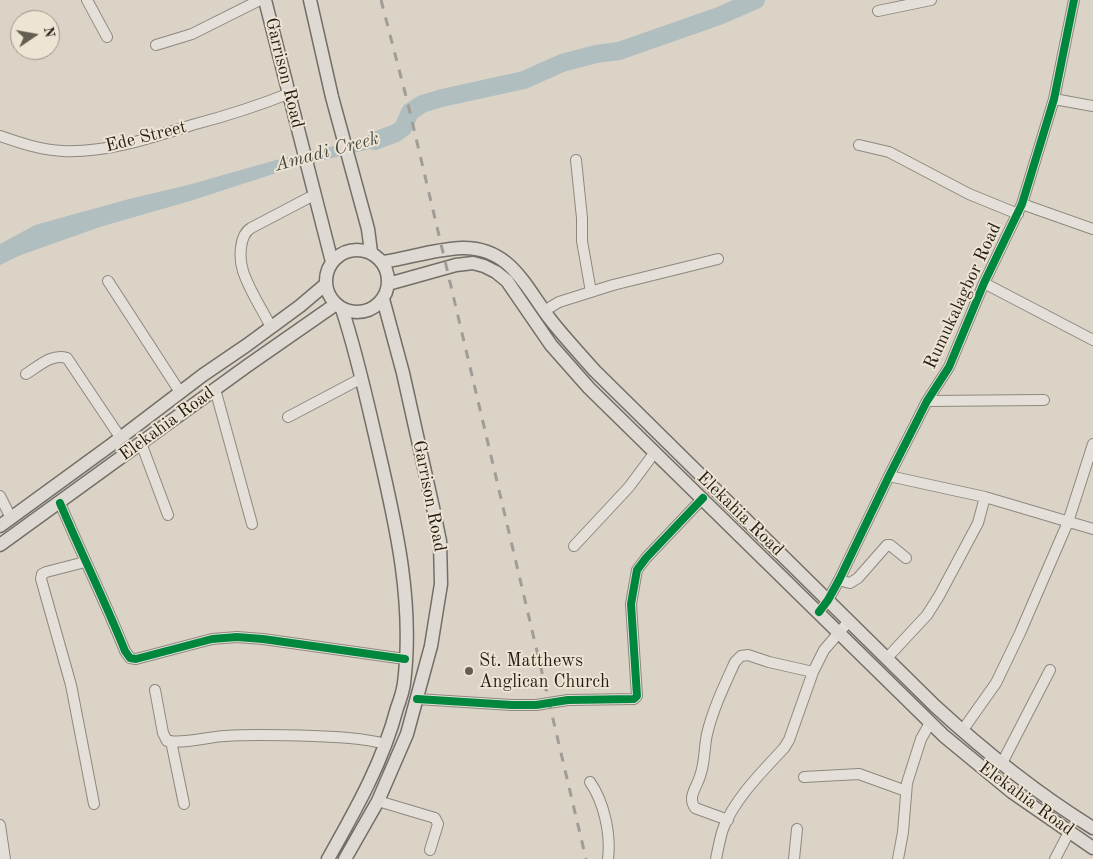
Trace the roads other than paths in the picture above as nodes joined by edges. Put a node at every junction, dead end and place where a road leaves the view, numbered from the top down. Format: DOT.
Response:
graph roads {
  1 [pos="87,0"];
  2 [pos="260,0"];
  3 [pos="265,0"];
  4 [pos="310,0"];
  5 [pos="931,0"];
  6 [pos="1074,0"];
  7 [pos="878,11"];
  8 [pos="107,37"];
  9 [pos="156,45"];
  10 [pos="290,93"];
  11 [pos="1054,99"];
  12 [pos="1093,106"];
  13 [pos="0,136"];
  14 [pos="859,145"];
  15 [pos="576,160"];
  16 [pos="314,195"];
  17 [pos="1022,204"];
  18 [pos="1018,214"];
  19 [pos="1093,230"];
  20 [pos="371,252"];
  21 [pos="718,259"];
  22 [pos="332,262"];
  23 [pos="383,262"];
  24 [pos="108,281"];
  25 [pos="984,282"];
  26 [pos="326,284"];
  27 [pos="388,284"];
  28 [pos="591,292"];
  29 [pos="383,299"];
  30 [pos="339,306"];
  31 [pos="544,311"];
  32 [pos="271,327"];
  33 [pos="1093,340"];
  34 [pos="26,374"];
  35 [pos="362,378"];
  36 [pos="215,389"];
  37 [pos="180,392"];
  38 [pos="1044,400"];
  39 [pos="927,401"];
  40 [pos="288,417"];
  41 [pos="120,437"];
  42 [pos="141,443"];
  43 [pos="1093,444"];
  44 [pos="655,452"];
  45 [pos="889,476"];
  46 [pos="0,496"];
  47 [pos="985,497"];
  48 [pos="703,498"];
  49 [pos="60,503"];
  50 [pos="168,515"];
  51 [pos="11,518"];
  52 [pos="1068,522"];
  53 [pos="252,524"];
  54 [pos="0,526"];
  55 [pos="1093,529"];
  56 [pos="0,545"];
  57 [pos="574,546"];
  58 [pos="906,558"];
  59 [pos="85,562"];
  60 [pos="839,580"];
  61 [pos="828,600"];
  62 [pos="819,612"];
  63 [pos="849,621"];
  64 [pos="839,633"];
  65 [pos="887,658"];
  66 [pos="406,659"];
  67 [pos="1050,670"];
  68 [pos="813,672"];
  69 [pos="155,690"];
  70 [pos="417,699"];
  71 [pos="930,723"];
  72 [pos="962,731"];
  73 [pos="171,741"];
  74 [pos="386,744"];
  75 [pos="1002,764"];
  76 [pos="804,777"];
  77 [pos="590,782"];
  78 [pos="906,791"];
  79 [pos="378,801"];
  80 [pos="94,804"];
  81 [pos="184,804"];
  82 [pos="728,820"];
  83 [pos="1092,823"];
  84 [pos="0,825"];
  85 [pos="797,829"];
  86 [pos="1069,832"];
  87 [pos="1093,848"];
  88 [pos="430,850"];
  89 [pos="5,859"];
  90 [pos="328,859"];
  91 [pos="345,859"];
  92 [pos="608,859"];
  93 [pos="716,859"];
  94 [pos="794,859"];
  95 [pos="898,859"];
  96 [pos="1055,859"];
  1 -- 8 [label="street"];
  2 -- 9 [label="street"];
  3 -- 10 [label="main road, Garrison Road"];
  4 -- 20 [label="main road"];
  5 -- 7 [label="street"];
  6 -- 11 [label="street, Rumukalagbor Road"];
  10 -- 13 [label="street, Ede Street"];
  10 -- 16 [label="main road, Garrison Road"];
  11 -- 12 [label="street"];
  11 -- 17 [label="street, Rumukalagbor Road"];
  14 -- 18 [label="street"];
  15 -- 28 [label="street"];
  16 -- 22 [label="main road, Garrison Road"];
  16 -- 32 [label="street"];
  17 -- 18 [label="street, Rumukalagbor Road"];
  17 -- 19 [label="street"];
  18 -- 25 [label="street, Rumukalagbor Road"];
  20 -- 22 [label="main road"];
  20 -- 23 [label="main road"];
  21 -- 28 [label="street"];
  22 -- 26 [label="main road"];
  23 -- 27 [label="main road"];
  23 -- 31 [label="main road, Elekahia Road"];
  24 -- 37 [label="street"];
  25 -- 33 [label="street"];
  25 -- 39 [label="street, Rumukalagbor Road"];
  26 -- 30 [label="main road"];
  26 -- 32 [label="main road, Elekahia Road"];
  27 -- 29 [label="main road"];
  27 -- 44 [label="main road, Elekahia Road"];
  28 -- 31 [label="street"];
  29 -- 30 [label="main road"];
  29 -- 70 [label="main road, Garrison Road"];
  30 -- 35 [label="main road"];
  30 -- 36 [label="main road, Elekahia Road"];
  31 -- 61 [label="main road, Elekahia Road"];
  32 -- 37 [label="main road, Elekahia Road"];
  34 -- 41 [label="street"];
  35 -- 40 [label="street"];
  35 -- 66 [label="main road"];
  36 -- 42 [label="main road, Elekahia Road"];
  36 -- 53 [label="street"];
  37 -- 41 [label="main road, Elekahia Road"];
  38 -- 39 [label="street"];
  39 -- 45 [label="street, Rumukalagbor Road"];
  41 -- 51 [label="main road, Elekahia Road"];
  42 -- 49 [label="main road, Elekahia Road"];
  42 -- 50 [label="street"];
  43 -- 52 [label="street"];
  44 -- 48 [label="main road, Elekahia Road"];
  44 -- 57 [label="street"];
  45 -- 47 [label="street"];
  45 -- 60 [label="street, Rumukalagbor Road"];
  46 -- 51 [label="street"];
  47 -- 52 [label="street"];
  47 -- 65 [label="street"];
  48 -- 62 [label="main road, Elekahia Road"];
  48 -- 70 [label="street"];
  49 -- 56 [label="main road, Elekahia Road"];
  49 -- 59 [label="street"];
  51 -- 54 [label="main road, Elekahia Road"];
  52 -- 55 [label="street"];
  52 -- 72 [label="street"];
  58 -- 60 [label="street"];
  59 -- 66 [label="street"];
  59 -- 80 [label="street"];
  60 -- 61 [label="street, Rumukalagbor Road"];
  61 -- 62 [label="street, Rumukalagbor Road"];
  61 -- 63 [label="main road, Elekahia Road"];
  62 -- 64 [label="main road, Elekahia Road"];
  63 -- 64 [label="street"];
  63 -- 65 [label="main road, Elekahia Road"];
  64 -- 68 [label="street"];
  64 -- 71 [label="main road, Elekahia Road"];
  65 -- 72 [label="main road, Elekahia Road"];
  66 -- 74 [label="main road"];
  67 -- 75 [label="street"];
  68 -- 82 [label="street"];
  68 -- 82 [label="street"];
  69 -- 73 [label="street"];
  70 -- 79 [label="main road, Garrison Road"];
  71 -- 78 [label="street"];
  71 -- 86 [label="main road, Elekahia Road"];
  72 -- 75 [label="main road, Elekahia Road"];
  73 -- 74 [label="street"];
  73 -- 81 [label="street"];
  74 -- 90 [label="main road"];
  75 -- 83 [label="main road, Elekahia Road"];
  76 -- 78 [label="street"];
  77 -- 92 [label="street"];
  78 -- 95 [label="street"];
  79 -- 88 [label="street"];
  79 -- 91 [label="main road, Garrison Road"];
  82 -- 93 [label="street"];
  84 -- 89 [label="street"];
  85 -- 94 [label="street"];
  86 -- 87 [label="main road, Elekahia Road"];
  86 -- 96 [label="street"];
}
